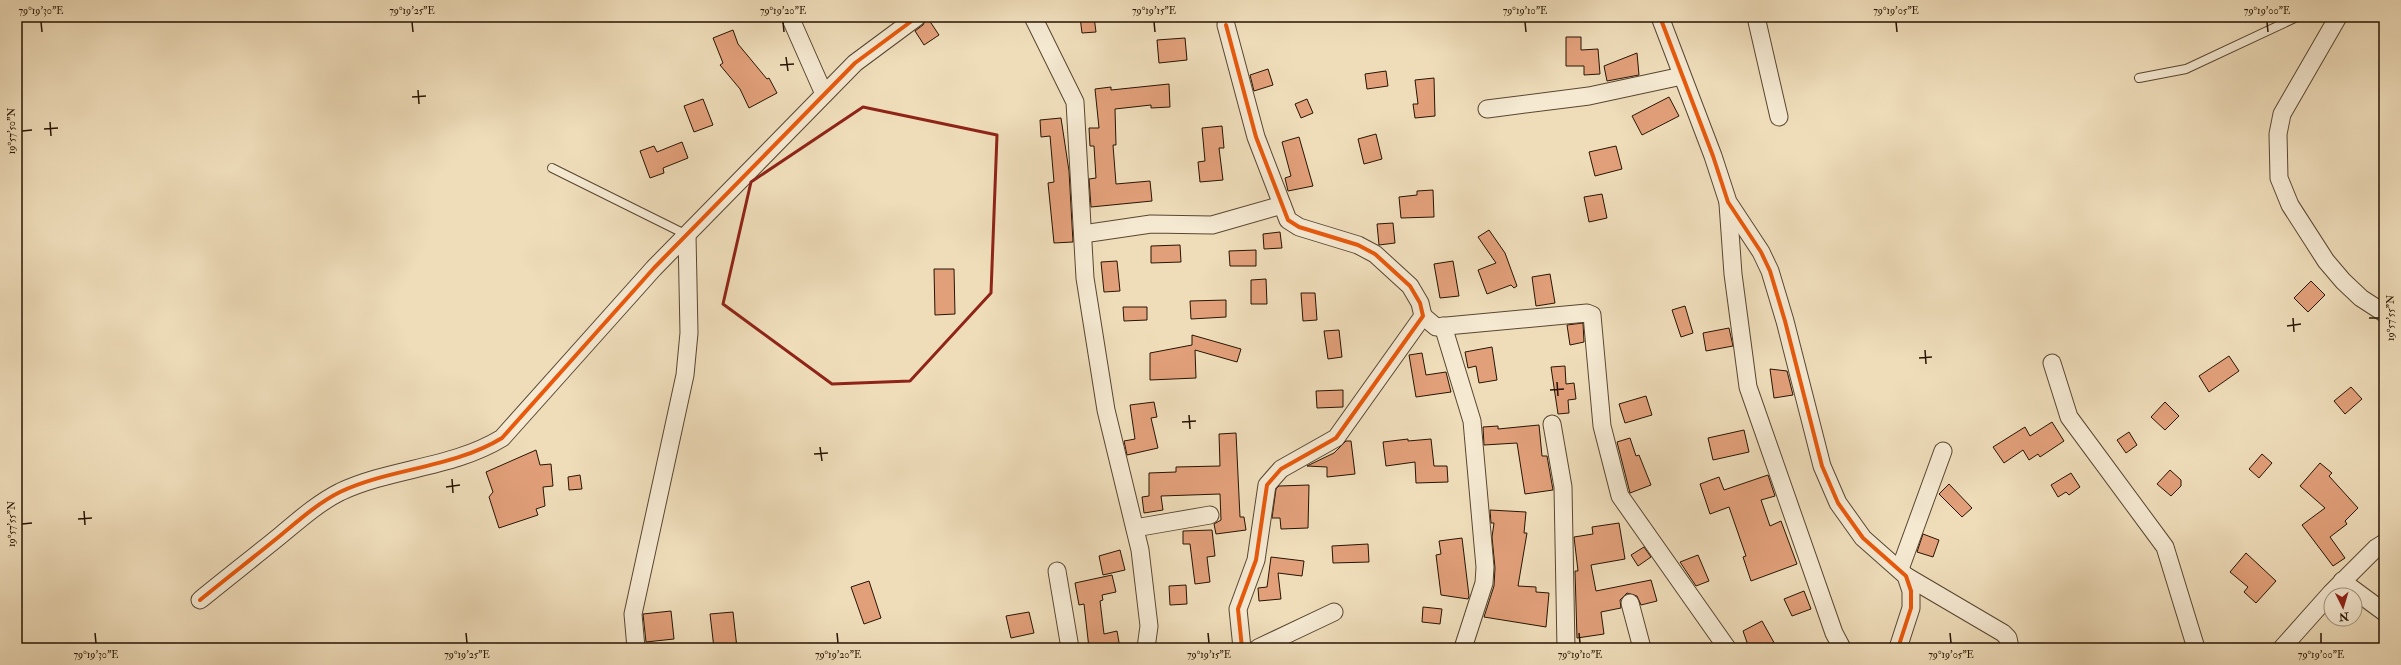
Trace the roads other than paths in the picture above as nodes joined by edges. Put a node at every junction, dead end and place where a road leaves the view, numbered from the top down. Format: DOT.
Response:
graph roads {
  1 [pos="790,17"];
  2 [pos="917,17"];
  3 [pos="1033,17"];
  4 [pos="1660,17"];
  5 [pos="1756,17"];
  6 [pos="2297,17"];
  7 [pos="2338,17"];
  8 [pos="1226,25"];
  9 [pos="1682,76"];
  10 [pos="2139,78"];
  11 [pos="824,94"];
  12 [pos="1487,109"];
  13 [pos="1779,117"];
  14 [pos="552,168"];
  15 [pos="1728,202"];
  16 [pos="1282,204"];
  17 [pos="687,234"];
  18 [pos="1082,234"];
  19 [pos="2384,313"];
  20 [pos="1423,316"];
  21 [pos="1444,326"];
  22 [pos="2052,363"];
  23 [pos="1552,424"];
  24 [pos="1943,451"];
  25 [pos="1210,515"];
  26 [pos="1135,528"];
  27 [pos="2384,542"];
  28 [pos="1056,571"];
  29 [pos="1903,572"];
  30 [pos="2342,581"];
  31 [pos="200,600"];
  32 [pos="1630,603"];
  33 [pos="1334,612"];
  34 [pos="2384,612"];
  35 [pos="636,648"];
  36 [pos="1069,648"];
  37 [pos="1146,648"];
  38 [pos="1242,648"];
  39 [pos="1258,648"];
  40 [pos="1463,648"];
  41 [pos="1566,648"];
  42 [pos="1642,648"];
  43 [pos="1727,648"];
  44 [pos="1842,648"];
  45 [pos="1898,648"];
  46 [pos="2010,648"];
  47 [pos="2196,648"];
  48 [pos="2282,648"];
  1 -- 11 [label="street"];
  2 -- 11 [label="street"];
  3 -- 18 [label="street"];
  4 -- 9 [label="street"];
  5 -- 13 [label="street"];
  6 -- 10 [label="lane"];
  7 -- 19 [label="street"];
  8 -- 16 [label="street"];
  9 -- 12 [label="street"];
  9 -- 15 [label="street"];
  11 -- 17 [label="street"];
  14 -- 17 [label="lane"];
  15 -- 29 [label="street"];
  15 -- 44 [label="street"];
  16 -- 18 [label="street"];
  16 -- 20 [label="street"];
  17 -- 31 [label="street"];
  17 -- 35 [label="street"];
  18 -- 26 [label="street"];
  20 -- 21 [label="street"];
  20 -- 38 [label="street"];
  21 -- 40 [label="street"];
  21 -- 43 [label="street"];
  22 -- 47 [label="street"];
  23 -- 41 [label="street"];
  24 -- 29 [label="street"];
  25 -- 26 [label="street"];
  26 -- 37 [label="street"];
  27 -- 30 [label="street"];
  28 -- 36 [label="street"];
  29 -- 45 [label="street"];
  29 -- 46 [label="street"];
  30 -- 34 [label="street"];
  30 -- 48 [label="street"];
  32 -- 42 [label="street"];
  33 -- 39 [label="street"];
}
